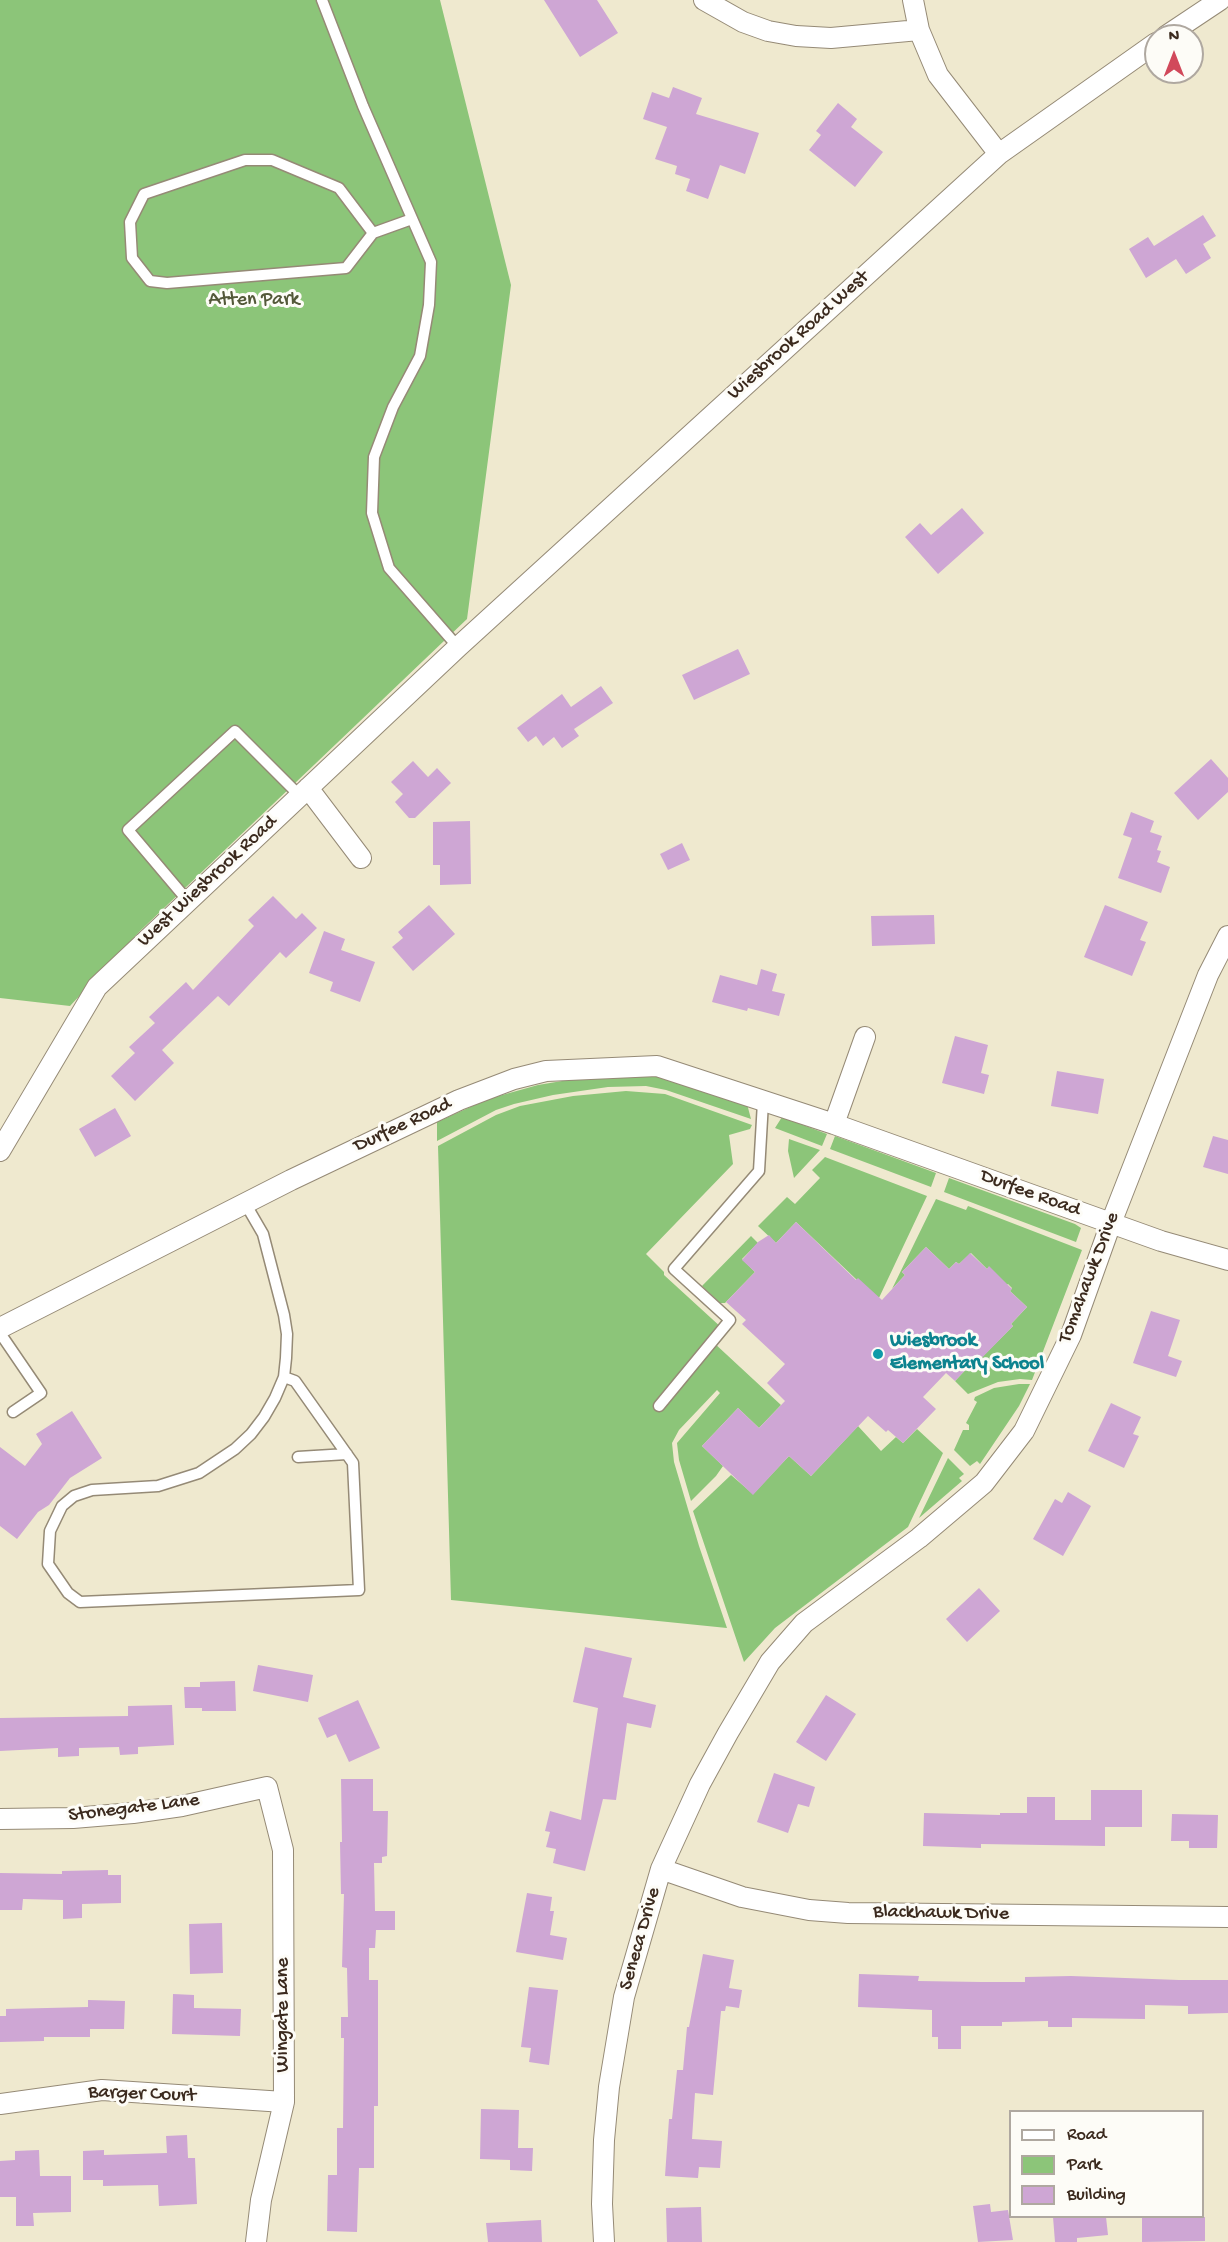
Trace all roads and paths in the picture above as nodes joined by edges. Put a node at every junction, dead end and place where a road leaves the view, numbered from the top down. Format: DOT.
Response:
graph roads {
  1 [pos="322,0"];
  2 [pos="704,0"];
  3 [pos="913,0"];
  4 [pos="1220,0"];
  5 [pos="1184,24"];
  6 [pos="919,30"];
  7 [pos="1144,51"];
  8 [pos="999,154"];
  9 [pos="412,219"];
  10 [pos="373,233"];
  11 [pos="458,647"];
  12 [pos="304,792"];
  13 [pos="361,858"];
  14 [pos="188,901"];
  15 [pos="1228,936"];
  16 [pos="864,1037"];
  17 [pos="763,1102"];
  18 [pos="834,1124"];
  19 [pos="0,1151"];
  20 [pos="246,1203"];
  21 [pos="1111,1223"];
  22 [pos="1228,1260"];
  23 [pos="0,1330"];
  24 [pos="284,1377"];
  25 [pos="659,1406"];
  26 [pos="13,1412"];
  27 [pos="347,1454"];
  28 [pos="298,1457"];
  29 [pos="770,1662"];
  30 [pos="267,1787"];
  31 [pos="0,1819"];
  32 [pos="661,1869"];
  33 [pos="1228,1917"];
  34 [pos="284,2102"];
  35 [pos="0,2104"];
  36 [pos="256,2242"];
  37 [pos="604,2242"];
  1 -- 9 [label="lane"];
  2 -- 6 [label="street"];
  3 -- 6 [label="street"];
  4 -- 5 [label="street"];
  6 -- 8 [label="street"];
  7 -- 8 [label="street, Wiesbrook Road West"];
  8 -- 11 [label="street, Wiesbrook Road West"];
  9 -- 10 [label="lane"];
  9 -- 11 [label="lane"];
  10 -- 10 [label="lane"];
  11 -- 12 [label="street, West Wiesbrook Road"];
  12 -- 13 [label="street"];
  12 -- 14 [label="street, West Wiesbrook Road"];
  12 -- 14 [label="lane"];
  14 -- 19 [label="street, West Wiesbrook Road"];
  15 -- 21 [label="street, Tomahawk Drive"];
  16 -- 18 [label="street"];
  17 -- 18 [label="street, Durfee Road"];
  17 -- 20 [label="street, Durfee Road"];
  17 -- 25 [label="lane"];
  18 -- 21 [label="street, Durfee Road"];
  20 -- 23 [label="street, Durfee Road"];
  20 -- 24 [label="lane"];
  21 -- 22 [label="street, Durfee Road"];
  21 -- 29 [label="street, Tomahawk Drive"];
  23 -- 26 [label="lane"];
  24 -- 27 [label="lane"];
  24 -- 27 [label="lane"];
  27 -- 28 [label="lane"];
  29 -- 32 [label="street, Seneca Drive"];
  30 -- 31 [label="street, Stonegate Lane"];
  30 -- 34 [label="street, Wingate Lane"];
  32 -- 33 [label="street, Blackhawk Drive"];
  32 -- 37 [label="street, Seneca Drive"];
  34 -- 35 [label="street, Barger Court"];
  34 -- 36 [label="street, Wingate Lane"];
}
